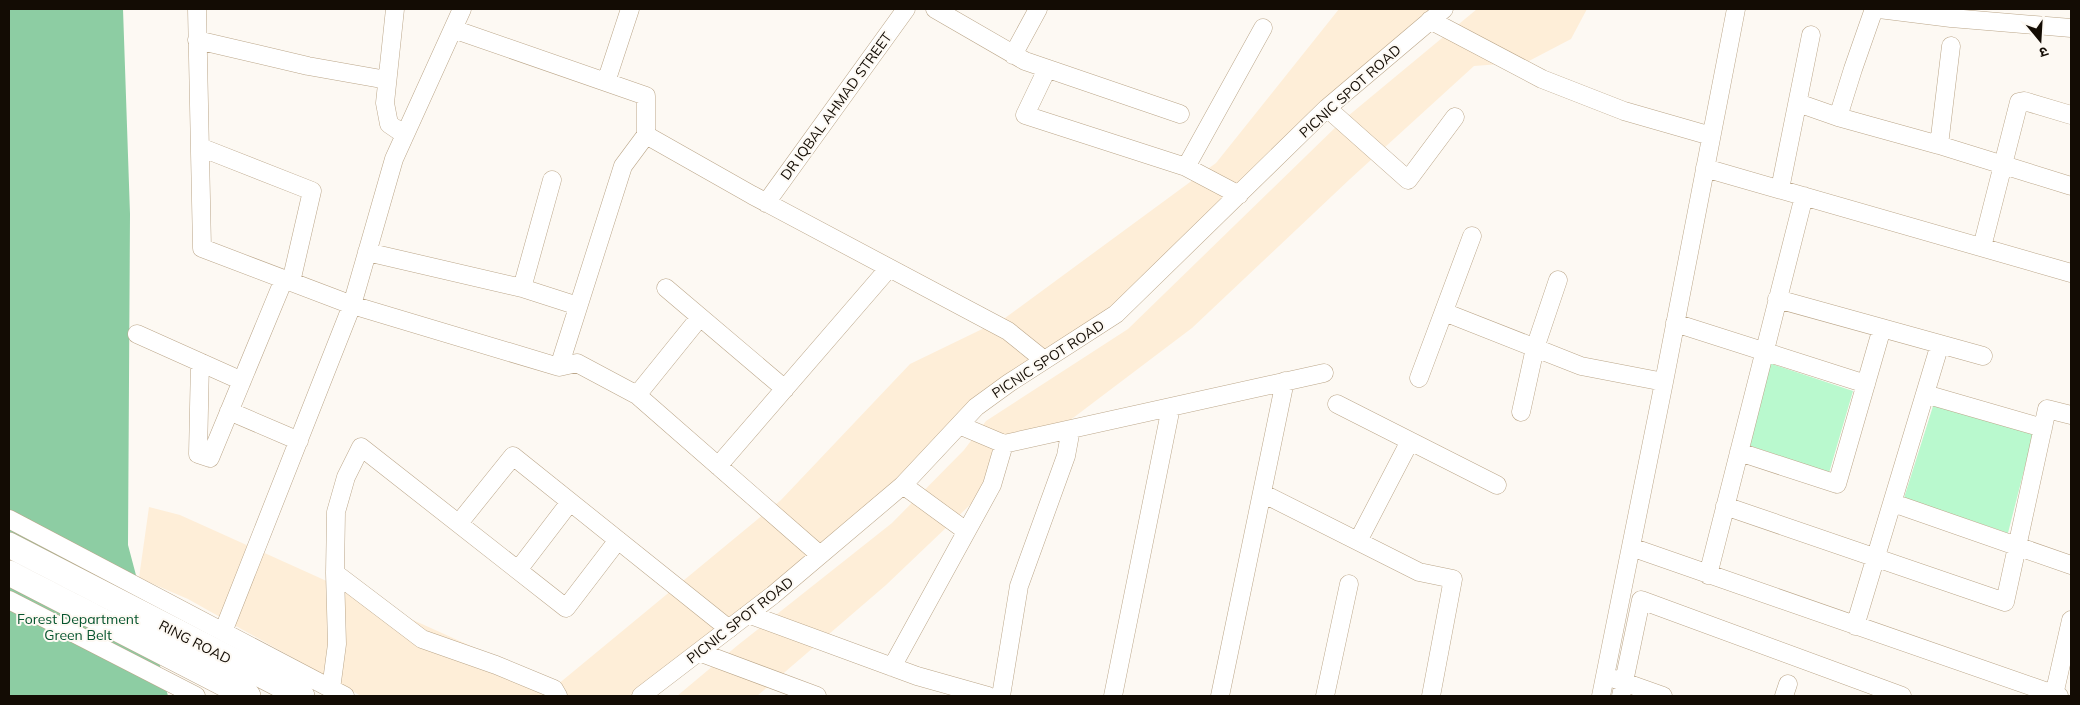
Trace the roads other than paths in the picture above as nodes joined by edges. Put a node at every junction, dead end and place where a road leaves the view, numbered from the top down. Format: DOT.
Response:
graph roads {
  1 [pos="197,9"];
  2 [pos="396,9"];
  3 [pos="462,9"];
  4 [pos="630,9"];
  5 [pos="906,9"];
  6 [pos="935,9"];
  7 [pos="1038,9"];
  8 [pos="1444,9"];
  9 [pos="1736,9"];
  10 [pos="1874,9"];
  11 [pos="1879,9"];
  12 [pos="1430,20"];
  13 [pos="1263,28"];
  14 [pos="2071,28"];
  15 [pos="453,29"];
  16 [pos="1811,35"];
  17 [pos="197,40"];
  18 [pos="1951,46"];
  19 [pos="1013,55"];
  20 [pos="1047,69"];
  21 [pos="387,80"];
  22 [pos="606,82"];
  23 [pos="1798,103"];
  24 [pos="1327,108"];
  25 [pos="1180,114"];
  26 [pos="2071,115"];
  27 [pos="1455,117"];
  28 [pos="1838,117"];
  29 [pos="405,135"];
  30 [pos="646,135"];
  31 [pos="1711,136"];
  32 [pos="1939,145"];
  33 [pos="200,147"];
  34 [pos="2004,166"];
  35 [pos="1186,167"];
  36 [pos="1705,168"];
  37 [pos="552,180"];
  38 [pos="2071,186"];
  39 [pos="1780,189"];
  40 [pos="1239,195"];
  41 [pos="1804,196"];
  42 [pos="766,203"];
  43 [pos="1472,236"];
  44 [pos="1982,247"];
  45 [pos="367,252"];
  46 [pos="889,268"];
  47 [pos="2071,273"];
  48 [pos="1558,280"];
  49 [pos="287,281"];
  50 [pos="522,288"];
  51 [pos="666,288"];
  52 [pos="1777,299"];
  53 [pos="352,305"];
  54 [pos="578,306"];
  55 [pos="1444,312"];
  56 [pos="700,317"];
  57 [pos="1675,324"];
  58 [pos="1882,328"];
  59 [pos="137,334"];
  60 [pos="1940,344"];
  61 [pos="1536,348"];
  62 [pos="1764,352"];
  63 [pos="1983,356"];
  64 [pos="1044,360"];
  65 [pos="200,362"];
  66 [pos="559,367"];
  67 [pos="1324,372"];
  68 [pos="1419,378"];
  69 [pos="242,381"];
  70 [pos="1285,381"];
  71 [pos="1664,382"];
  72 [pos="1866,384"];
  73 [pos="785,389"];
  74 [pos="1925,394"];
  75 [pos="637,395"];
  76 [pos="1337,404"];
  77 [pos="1171,406"];
  78 [pos="230,411"];
  79 [pos="1521,412"];
  80 [pos="2071,415"];
  81 [pos="960,425"];
  82 [pos="2043,428"];
  83 [pos="1071,429"];
  84 [pos="299,441"];
  85 [pos="1410,441"];
  86 [pos="1004,444"];
  87 [pos="1739,452"];
  88 [pos="718,466"];
  89 [pos="903,485"];
  90 [pos="1497,485"];
  91 [pos="1262,493"];
  92 [pos="570,502"];
  93 [pos="1893,503"];
  94 [pos="1725,506"];
  95 [pos="9,519"];
  96 [pos="459,523"];
  97 [pos="966,531"];
  98 [pos="618,540"];
  99 [pos="1358,541"];
  100 [pos="9,545"];
  101 [pos="2017,546"];
  102 [pos="1631,547"];
  103 [pos="820,555"];
  104 [pos="1876,558"];
  105 [pos="2071,565"];
  106 [pos="518,570"];
  107 [pos="9,573"];
  108 [pos="335,573"];
  109 [pos="1708,574"];
  110 [pos="1349,584"];
  111 [pos="9,600"];
  112 [pos="748,614"];
  113 [pos="2071,620"];
  114 [pos="1855,626"];
  115 [pos="730,629"];
  116 [pos="224,632"];
  117 [pos="699,652"];
  118 [pos="892,667"];
  119 [pos="1605,675"];
  120 [pos="1623,689"];
  121 [pos="338,693"];
  122 [pos="2056,695"];
  123 [pos="196,696"];
  124 [pos="248,696"];
  125 [pos="302,696"];
  126 [pos="558,696"];
  127 [pos="641,696"];
  128 [pos="817,696"];
  129 [pos="988,696"];
  130 [pos="1001,696"];
  131 [pos="1113,696"];
  132 [pos="1220,696"];
  133 [pos="1325,696"];
  134 [pos="1432,696"];
  135 [pos="1601,696"];
  136 [pos="1663,696"];
  137 [pos="1902,696"];
  1 -- 17 [label="street"];
  2 -- 21 [label="street"];
  3 -- 15 [label="street"];
  4 -- 22 [label="street"];
  5 -- 42 [label="street, DR IQBAL AHMAD STREET"];
  6 -- 19 [label="street"];
  7 -- 19 [label="street"];
  8 -- 12 [label="street, PICNIC SPOT ROAD"];
  9 -- 31 [label="street"];
  10 -- 28 [label="street"];
  11 -- 14 [label="street"];
  12 -- 24 [label="street, PICNIC SPOT ROAD"];
  12 -- 31 [label="street"];
  13 -- 35 [label="street"];
  15 -- 22 [label="street"];
  15 -- 29 [label="street"];
  16 -- 23 [label="street"];
  17 -- 21 [label="street"];
  17 -- 33 [label="street"];
  18 -- 32 [label="street"];
  19 -- 20 [label="street"];
  20 -- 25 [label="street"];
  20 -- 35 [label="street"];
  21 -- 29 [label="street"];
  22 -- 30 [label="street"];
  23 -- 28 [label="street"];
  23 -- 39 [label="street"];
  24 -- 27 [label="street"];
  24 -- 40 [label="street, PICNIC SPOT ROAD"];
  26 -- 34 [label="street"];
  28 -- 32 [label="street"];
  29 -- 45 [label="street"];
  30 -- 42 [label="street"];
  30 -- 54 [label="street"];
  31 -- 36 [label="street"];
  32 -- 34 [label="street"];
  33 -- 49 [label="street"];
  33 -- 49 [label="street"];
  34 -- 38 [label="street"];
  34 -- 44 [label="street"];
  35 -- 40 [label="street"];
  36 -- 39 [label="street"];
  36 -- 57 [label="street"];
  37 -- 50 [label="street"];
  39 -- 41 [label="street"];
  40 -- 64 [label="street, PICNIC SPOT ROAD"];
  41 -- 44 [label="street"];
  41 -- 52 [label="street"];
  42 -- 46 [label="street"];
  43 -- 55 [label="street"];
  44 -- 47 [label="street"];
  45 -- 50 [label="street"];
  45 -- 53 [label="street"];
  46 -- 64 [label="street"];
  46 -- 73 [label="street"];
  48 -- 61 [label="street"];
  49 -- 53 [label="street"];
  49 -- 69 [label="street"];
  50 -- 54 [label="street"];
  51 -- 56 [label="street"];
  52 -- 58 [label="street"];
  52 -- 62 [label="street"];
  53 -- 66 [label="street"];
  53 -- 84 [label="street"];
  54 -- 66 [label="street"];
  55 -- 61 [label="street"];
  55 -- 68 [label="street"];
  56 -- 73 [label="street"];
  56 -- 75 [label="street"];
  57 -- 62 [label="street"];
  57 -- 71 [label="street"];
  58 -- 60 [label="street"];
  58 -- 72 [label="street"];
  59 -- 65 [label="street"];
  60 -- 63 [label="street"];
  60 -- 74 [label="street"];
  61 -- 71 [label="street"];
  61 -- 79 [label="street"];
  62 -- 72 [label="street"];
  62 -- 87 [label="street"];
  64 -- 81 [label="street, PICNIC SPOT ROAD"];
  65 -- 69 [label="street"];
  65 -- 78 [label="street"];
  66 -- 75 [label="street"];
  67 -- 70 [label="street"];
  69 -- 78 [label="street"];
  70 -- 77 [label="street"];
  70 -- 91 [label="street"];
  71 -- 102 [label="street"];
  72 -- 87 [label="street"];
  73 -- 88 [label="street"];
  74 -- 82 [label="street"];
  74 -- 93 [label="street"];
  75 -- 88 [label="street"];
  76 -- 85 [label="street"];
  77 -- 83 [label="street"];
  77 -- 131 [label="street"];
  78 -- 84 [label="street"];
  80 -- 82 [label="street"];
  81 -- 86 [label="street"];
  81 -- 89 [label="street, PICNIC SPOT ROAD"];
  82 -- 101 [label="street"];
  83 -- 86 [label="street"];
  83 -- 130 [label="street"];
  84 -- 116 [label="street"];
  85 -- 90 [label="street"];
  85 -- 99 [label="street"];
  86 -- 97 [label="street"];
  87 -- 94 [label="street"];
  88 -- 103 [label="street"];
  89 -- 97 [label="street"];
  89 -- 103 [label="street, PICNIC SPOT ROAD"];
  91 -- 99 [label="street"];
  91 -- 132 [label="street"];
  92 -- 96 [label="street"];
  92 -- 98 [label="street"];
  92 -- 106 [label="street"];
  93 -- 101 [label="street"];
  93 -- 104 [label="street"];
  94 -- 104 [label="street"];
  94 -- 109 [label="street"];
  95 -- 116 [label="street"];
  96 -- 106 [label="street"];
  96 -- 108 [label="street"];
  97 -- 118 [label="street"];
  98 -- 106 [label="street"];
  98 -- 115 [label="street"];
  99 -- 134 [label="street"];
  100 -- 125 [label="highway, RING ROAD"];
  101 -- 104 [label="street"];
  101 -- 105 [label="street"];
  102 -- 109 [label="street"];
  102 -- 119 [label="street"];
  103 -- 112 [label="street, PICNIC SPOT ROAD"];
  104 -- 114 [label="street"];
  107 -- 124 [label="highway, RING ROAD"];
  108 -- 121 [label="street"];
  108 -- 126 [label="street"];
  109 -- 114 [label="street"];
  110 -- 133 [label="street"];
  111 -- 123 [label="street"];
  112 -- 115 [label="street, PICNIC SPOT ROAD"];
  112 -- 118 [label="street"];
  113 -- 122 [label="street"];
  114 -- 122 [label="street"];
  115 -- 117 [label="street, PICNIC SPOT ROAD"];
  116 -- 121 [label="street"];
  117 -- 127 [label="street, PICNIC SPOT ROAD"];
  117 -- 128 [label="street"];
  118 -- 129 [label="street"];
  119 -- 120 [label="street"];
  119 -- 135 [label="street"];
  120 -- 136 [label="street"];
  120 -- 137 [label="street"];
}
